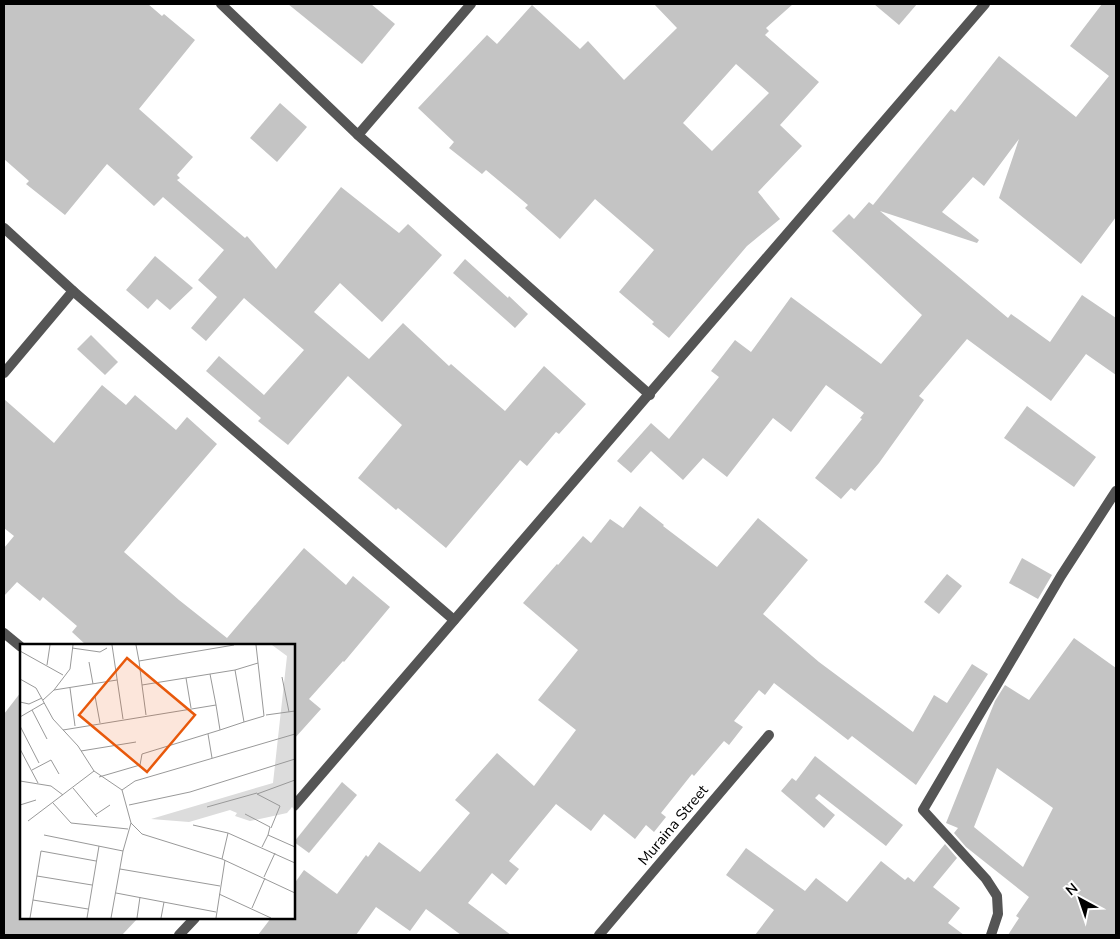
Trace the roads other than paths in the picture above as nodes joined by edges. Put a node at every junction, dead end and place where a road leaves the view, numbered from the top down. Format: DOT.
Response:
graph roads {
  1 [pos="221,4"];
  2 [pos="471,4"];
  3 [pos="985,4"];
  4 [pos="358,135"];
  5 [pos="4,228"];
  6 [pos="73,292"];
  7 [pos="4,373"];
  8 [pos="650,395"];
  9 [pos="1116,491"];
  10 [pos="454,620"];
  11 [pos="4,633"];
  12 [pos="20,646"];
  13 [pos="769,735"];
  14 [pos="295,805"];
  15 [pos="194,919"];
  16 [pos="179,935"];
  17 [pos="599,935"];
  18 [pos="991,935"];
  1 -- 4 [label="street"];
  2 -- 4 [label="street"];
  3 -- 8 [label="street"];
  4 -- 8 [label="street"];
  5 -- 6 [label="street"];
  6 -- 7 [label="street"];
  6 -- 10 [label="street"];
  8 -- 10 [label="street"];
  9 -- 18 [label="street"];
  10 -- 14 [label="street"];
  11 -- 12 [label="street"];
  13 -- 17 [label="street, Muraina Street"];
  15 -- 16 [label="street"];
}
